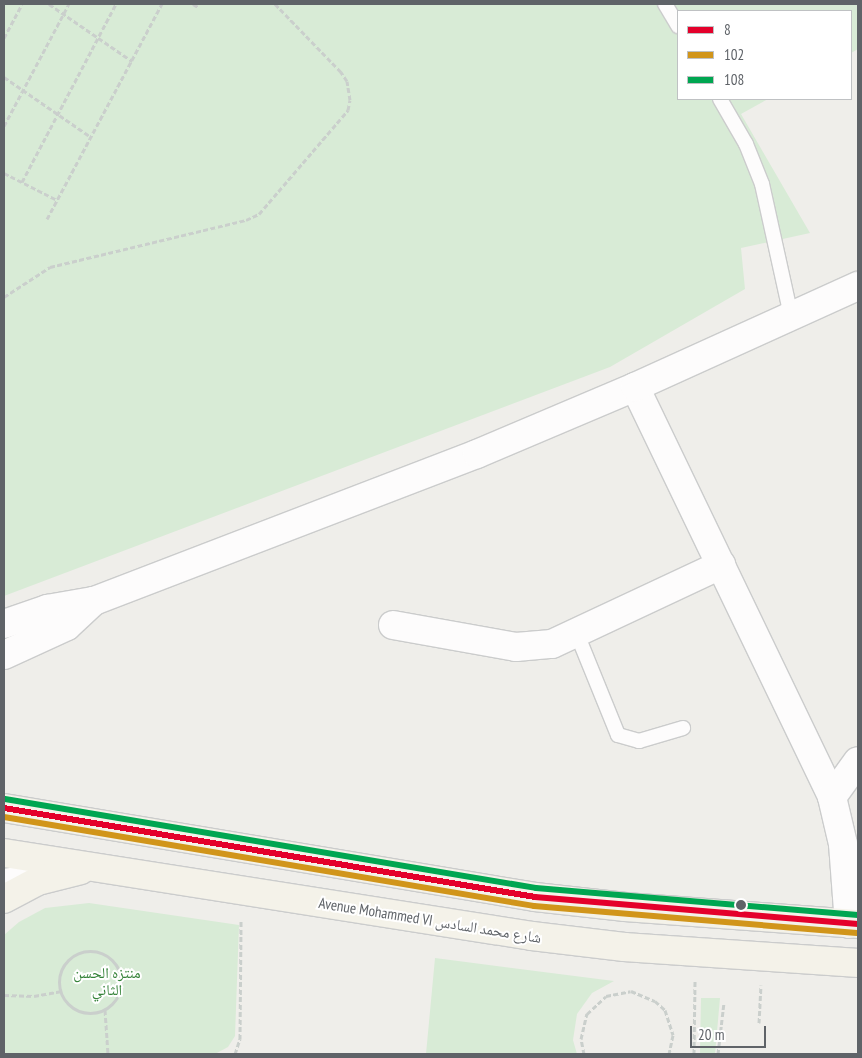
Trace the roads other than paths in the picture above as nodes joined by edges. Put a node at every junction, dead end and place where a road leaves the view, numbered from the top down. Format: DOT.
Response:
graph roads {
  1 [pos="665,4"];
  2 [pos="677,24"];
  3 [pos="721,100"];
  4 [pos="858,286"];
  5 [pos="791,316"];
  6 [pos="635,387"];
  7 [pos="721,565"];
  8 [pos="94,602"];
  9 [pos="4,624"];
  10 [pos="393,625"];
  11 [pos="577,634"];
  12 [pos="4,655"];
  13 [pos="683,728"];
  14 [pos="858,761"];
  15 [pos="832,797"];
  16 [pos="4,808"];
  17 [pos="4,853"];
  18 [pos="59,862"];
  19 [pos="97,868"];
  20 [pos="4,876"];
  21 [pos="4,899"];
  22 [pos="854,924"];
  23 [pos="858,963"];
  1 -- 2 [label="lane"];
  3 -- 5 [label="lane"];
  4 -- 5 [label="street"];
  5 -- 6 [label="street"];
  6 -- 7 [label="street"];
  6 -- 8 [label="street"];
  7 -- 11 [label="street"];
  7 -- 15 [label="street"];
  8 -- 9 [label="street"];
  8 -- 12 [label="street"];
  10 -- 11 [label="street"];
  11 -- 13 [label="lane"];
  14 -- 15 [label="street"];
  15 -- 22 [label="street"];
  16 -- 22 [label="main road"];
  17 -- 18 [label="main road, Avenue Mohammed VI شارع محمد السادس"];
  18 -- 19 [label="main road, Avenue Mohammed VI شارع محمد السادس"];
  18 -- 20 [label="lane"];
  19 -- 21 [label="main road"];
  19 -- 23 [label="main road, Avenue Mohammed VI شارع محمد السادس"];
}
